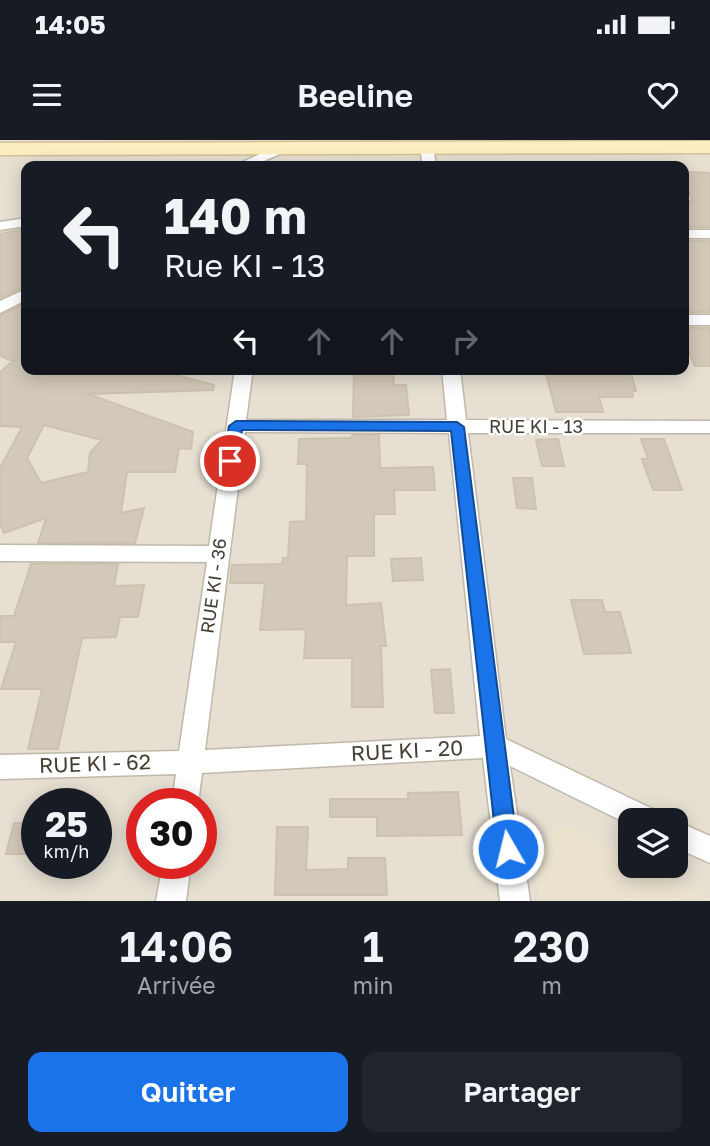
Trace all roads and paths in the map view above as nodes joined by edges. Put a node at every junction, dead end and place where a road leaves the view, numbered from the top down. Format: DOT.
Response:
graph roads {
  1 [pos="427,146"];
  2 [pos="710,147"];
  3 [pos="0,149"];
  4 [pos="275,149"];
  5 [pos="251,161"];
  6 [pos="274,161"];
  7 [pos="428,161"];
  8 [pos="21,223"];
  9 [pos="0,226"];
  10 [pos="689,234"];
  11 [pos="710,234"];
  12 [pos="21,297"];
  13 [pos="4,306"];
  14 [pos="21,311"];
  15 [pos="689,320"];
  16 [pos="710,320"];
  17 [pos="243,375"];
  18 [pos="453,375"];
  19 [pos="236,426"];
  20 [pos="457,427"];
  21 [pos="710,427"];
  22 [pos="0,553"];
  23 [pos="218,554"];
  24 [pos="494,746"];
  25 [pos="191,762"];
  26 [pos="0,767"];
  27 [pos="187,788"];
  28 [pos="622,808"];
  29 [pos="688,840"];
  30 [pos="710,850"];
  31 [pos="174,879"];
  32 [pos="171,901"];
  33 [pos="515,901"];
  1 -- 2 [label="main road"];
  1 -- 4 [label="main road"];
  1 -- 7 [label="street"];
  3 -- 4 [label="main road"];
  4 -- 5 [label="street"];
  4 -- 6 [label="street"];
  8 -- 9 [label="street"];
  10 -- 11 [label="street"];
  12 -- 13 [label="street"];
  13 -- 14 [label="street"];
  15 -- 16 [label="street"];
  17 -- 19 [label="street, RUE KI - 36"];
  18 -- 20 [label="street"];
  19 -- 20 [label="street, RUE KI - 13"];
  19 -- 23 [label="street, RUE KI - 36"];
  20 -- 21 [label="street, RUE KI - 13"];
  20 -- 24 [label="street"];
  22 -- 23 [label="street"];
  23 -- 25 [label="street, RUE KI - 36"];
  24 -- 25 [label="street, RUE KI - 20"];
  24 -- 28 [label="street, RUE KI - 20"];
  24 -- 33 [label="street"];
  25 -- 26 [label="street, RUE KI - 62"];
  25 -- 27 [label="street, RUE KI - 36"];
  29 -- 30 [label="street"];
  31 -- 32 [label="street"];
}
